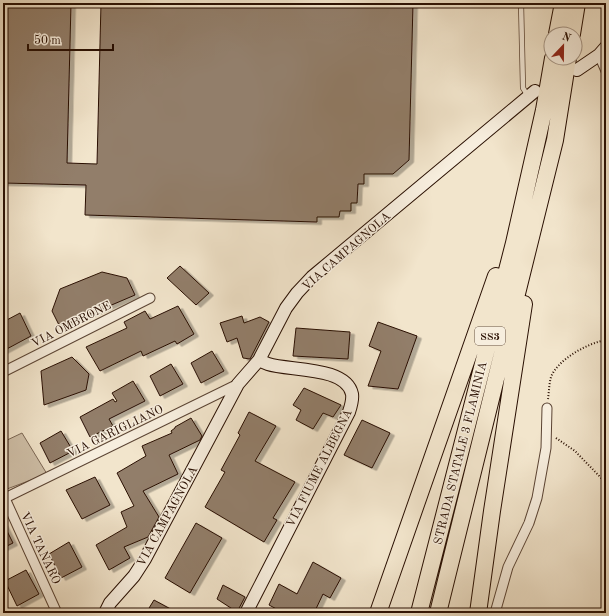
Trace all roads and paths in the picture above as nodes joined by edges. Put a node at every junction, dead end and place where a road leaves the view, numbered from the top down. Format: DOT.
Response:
graph roads {
  1 [pos="521,3"];
  2 [pos="563,3"];
  3 [pos="577,3"];
  4 [pos="559,26"];
  5 [pos="573,26"];
  6 [pos="603,51"];
  7 [pos="583,60"];
  8 [pos="551,66"];
  9 [pos="573,66"];
  10 [pos="606,70"];
  11 [pos="532,94"];
  12 [pos="555,140"];
  13 [pos="534,154"];
  14 [pos="150,298"];
  15 [pos="606,340"];
  16 [pos="259,360"];
  17 [pos="3,372"];
  18 [pos="238,384"];
  19 [pos="547,408"];
  20 [pos="547,437"];
  21 [pos="606,483"];
  22 [pos="4,497"];
  23 [pos="58,613"];
  24 [pos="105,613"];
  25 [pos="246,613"];
  26 [pos="378,613"];
  27 [pos="419,613"];
  28 [pos="438,613"];
  29 [pos="478,613"];
  30 [pos="495,613"];
  1 -- 11 [label="lane"];
  2 -- 4 [label="highway"];
  3 -- 5 [label="highway"];
  6 -- 7 [label="street"];
  6 -- 10 [label="street"];
  8 -- 13 [label="highway, STRADA STATALE 3 FLAMINIA / SS3"];
  9 -- 12 [label="highway, STRADA STATALE 3 FLAMINIA / SS3"];
  11 -- 16 [label="street, VIA CAMPAGNOLA"];
  12 -- 28 [label="highway, STRADA STATALE 3 FLAMINIA / SS3"];
  12 -- 29 [label="highway"];
  13 -- 26 [label="highway"];
  13 -- 27 [label="highway, STRADA STATALE 3 FLAMINIA / SS3"];
  14 -- 17 [label="street, VIA OMBRONE"];
  15 -- 19 [label="path"];
  16 -- 18 [label="street, VIA CAMPAGNOLA"];
  16 -- 25 [label="street, VIA FIUME ALBEGNA"];
  18 -- 22 [label="street, VIA GARIGLIANO"];
  18 -- 24 [label="street, VIA CAMPAGNOLA"];
  19 -- 20 [label="street"];
  20 -- 21 [label="path"];
  20 -- 30 [label="street"];
  22 -- 23 [label="street, VIA TANARO"];
}
